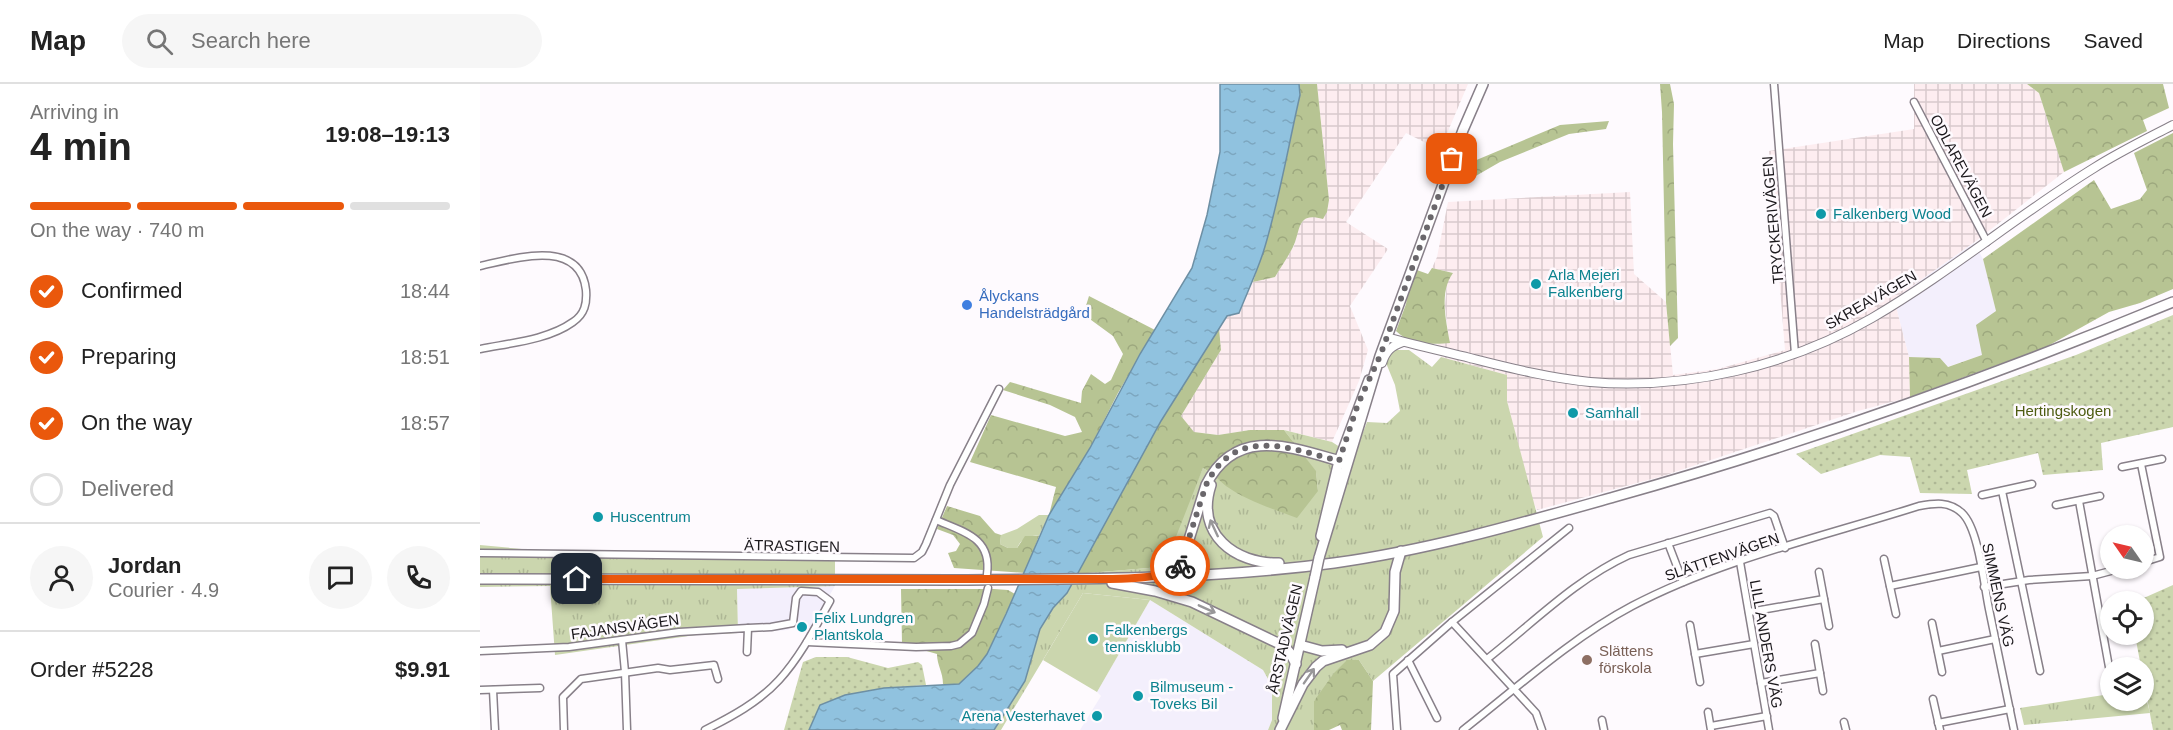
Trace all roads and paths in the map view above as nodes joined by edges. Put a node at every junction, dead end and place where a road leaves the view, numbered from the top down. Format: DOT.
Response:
graph roads {
  1 [pos="1483,84"];
  2 [pos="1774,84"];
  3 [pos="1914,102"];
  4 [pos="2173,125"];
  5 [pos="1988,242"];
  6 [pos="480,266"];
  7 [pos="2173,302"];
  8 [pos="1387,337"];
  9 [pos="1403,342"];
  10 [pos="480,349"];
  11 [pos="1795,354"];
  12 [pos="1380,356"];
  13 [pos="999,389"];
  14 [pos="1371,392"];
  15 [pos="2162,459"];
  16 [pos="1343,462"];
  17 [pos="2141,464"];
  18 [pos="2122,467"];
  19 [pos="1216,470"];
  20 [pos="2032,484"];
  21 [pos="2002,491"];
  22 [pos="1982,495"];
  23 [pos="2100,496"];
  24 [pos="2079,501"];
  25 [pos="2056,505"];
  26 [pos="1919,506"];
  27 [pos="936,520"];
  28 [pos="2153,525"];
  29 [pos="1569,528"];
  30 [pos="2154,528"];
  31 [pos="1668,543"];
  32 [pos="1785,548"];
  33 [pos="1401,551"];
  34 [pos="480,554"];
  35 [pos="1884,559"];
  36 [pos="2154,559"];
  37 [pos="1740,562"];
  38 [pos="1300,566"];
  39 [pos="1981,567"];
  40 [pos="1819,572"];
  41 [pos="987,574"];
  42 [pos="2100,574"];
  43 [pos="2092,576"];
  44 [pos="1146,577"];
  45 [pos="480,579"];
  46 [pos="1086,579"];
  47 [pos="2020,581"];
  48 [pos="1683,582"];
  49 [pos="1890,586"];
  50 [pos="1984,587"];
  51 [pos="988,588"];
  52 [pos="1824,599"];
  53 [pos="1749,612"];
  54 [pos="1896,614"];
  55 [pos="1305,621"];
  56 [pos="1452,622"];
  57 [pos="1932,623"];
  58 [pos="1690,625"];
  59 [pos="1829,626"];
  60 [pos="748,628"];
  61 [pos="1269,639"];
  62 [pos="1995,639"];
  63 [pos="621,640"];
  64 [pos="807,642"];
  65 [pos="1754,644"];
  66 [pos="1815,644"];
  67 [pos="1300,645"];
  68 [pos="480,651"];
  69 [pos="1938,651"];
  70 [pos="747,652"];
  71 [pos="1348,652"];
  72 [pos="1695,654"];
  73 [pos="2107,657"];
  74 [pos="1487,659"];
  75 [pos="1408,660"];
  76 [pos="1296,664"];
  77 [pos="2040,671"];
  78 [pos="626,672"];
  79 [pos="1942,672"];
  80 [pos="1820,673"];
  81 [pos="718,679"];
  82 [pos="1700,682"];
  83 [pos="1761,683"];
  84 [pos="540,688"];
  85 [pos="1515,689"];
  86 [pos="480,690"];
  87 [pos="493,690"];
  88 [pos="1823,691"];
  89 [pos="1933,699"];
  90 [pos="2010,709"];
  91 [pos="1708,712"];
  92 [pos="1767,716"];
  93 [pos="1437,718"];
  94 [pos="1602,720"];
  95 [pos="1844,722"];
  96 [pos="1939,726"];
  97 [pos="1711,728"];
  98 [pos="1281,729"];
  99 [pos="495,730"];
  100 [pos="564,730"];
  101 [pos="627,730"];
  102 [pos="705,730"];
  103 [pos="1397,730"];
  104 [pos="1463,730"];
  105 [pos="1542,730"];
  106 [pos="1604,730"];
  107 [pos="1769,730"];
  108 [pos="1846,730"];
  109 [pos="2014,730"];
  1 -- 8 [label="main road, ÅRSTADVÄGEN"];
  2 -- 11 [label="street, TRYCKERIVÄGEN"];
  3 -- 5 [label="street, ODLAREVÄGEN"];
  4 -- 5 [label="street, SKREAVÄGEN"];
  5 -- 11 [label="street, SKREAVÄGEN"];
  6 -- 10 [label="street"];
  7 -- 33 [label="main road"];
  8 -- 9 [label="street, SKREAVÄGEN"];
  8 -- 12 [label="main road, ÅRSTADVÄGEN"];
  9 -- 11 [label="street, SKREAVÄGEN"];
  9 -- 14 [label="street"];
  12 -- 14 [label="main road, ÅRSTADVÄGEN"];
  12 -- 16 [label="main road, ÅRSTADVÄGEN"];
  13 -- 27 [label="street, ÄTRASTIGEN"];
  14 -- 16 [label="main road, ÅRSTADVÄGEN"];
  15 -- 17 [label="street"];
  16 -- 19 [label="main road"];
  16 -- 55 [label="main road, ÅRSTADVÄGEN, bridge"];
  17 -- 18 [label="street"];
  17 -- 28 [label="street"];
  38 -- 19 [label="main road, one-way"];
  19 -- 44 [label="main road"];
  20 -- 21 [label="street"];
  21 -- 22 [label="street"];
  21 -- 47 [label="street"];
  23 -- 24 [label="street"];
  24 -- 25 [label="street"];
  24 -- 43 [label="street"];
  26 -- 32 [label="street, SLÄTTENVÄGEN"];
  26 -- 39 [label="street, SIMMENS VÄG"];
  27 -- 34 [label="street, ÄTRASTIGEN"];
  27 -- 41 [label="street"];
  29 -- 56 [label="street"];
  30 -- 36 [label="street"];
  31 -- 32 [label="street"];
  31 -- 48 [label="street"];
  31 -- 74 [label="street"];
  32 -- 37 [label="street, SLÄTTENVÄGEN"];
  33 -- 38 [label="main road"];
  33 -- 71 [label="main road"];
  35 -- 49 [label="street"];
  37 -- 48 [label="street, SLÄTTENVÄGEN"];
  37 -- 53 [label="street, LILL ANDERS VÄG"];
  38 -- 44 [label="main road"];
  39 -- 49 [label="street"];
  39 -- 50 [label="street, SIMMENS VÄG"];
  40 -- 52 [label="street"];
  42 -- 43 [label="street"];
  43 -- 47 [label="street"];
  43 -- 73 [label="street"];
  44 -- 46 [label="main road"];
  45 -- 46 [label="main road"];
  46 -- 61 [label="main road, one-way"];
  47 -- 50 [label="street"];
  47 -- 77 [label="street"];
  48 -- 85 [label="street, SLÄTTENVÄGEN"];
  49 -- 54 [label="street"];
  50 -- 62 [label="street, SIMMENS VÄG"];
  51 -- 64 [label="street"];
  52 -- 53 [label="street"];
  52 -- 59 [label="street"];
  53 -- 65 [label="street, LILL ANDERS VÄG"];
  55 -- 61 [label="main road"];
  55 -- 67 [label="main road, ÅRSTADVÄGEN"];
  56 -- 74 [label="street"];
  56 -- 75 [label="street"];
  57 -- 69 [label="street"];
  58 -- 72 [label="street"];
  60 -- 63 [label="street, FAJANSVÄGEN"];
  60 -- 64 [label="street, FAJANSVÄGEN"];
  60 -- 70 [label="street"];
  61 -- 76 [label="main road"];
  62 -- 69 [label="street"];
  62 -- 90 [label="street, SIMMENS VÄG"];
  63 -- 68 [label="street, FAJANSVÄGEN"];
  63 -- 78 [label="street"];
  64 -- 102 [label="street"];
  65 -- 72 [label="street"];
  65 -- 83 [label="street, LILL ANDERS VÄG"];
  66 -- 80 [label="street"];
  67 -- 71 [label="main road"];
  67 -- 76 [label="main road, ÅRSTADVÄGEN"];
  69 -- 79 [label="street"];
  98 -- 71 [label="main road, one-way"];
  72 -- 82 [label="street"];
  74 -- 85 [label="street"];
  75 -- 93 [label="street"];
  75 -- 103 [label="street"];
  76 -- 98 [label="main road, ÅRSTADVÄGEN"];
  78 -- 81 [label="street"];
  78 -- 100 [label="street"];
  78 -- 101 [label="street"];
  80 -- 83 [label="street"];
  80 -- 88 [label="street"];
  83 -- 92 [label="street, LILL ANDERS VÄG"];
  84 -- 87 [label="street"];
  85 -- 104 [label="street, SLÄTTENVÄGEN"];
  85 -- 105 [label="street"];
  86 -- 87 [label="street"];
  87 -- 99 [label="street"];
  89 -- 96 [label="street"];
  90 -- 96 [label="street"];
  90 -- 109 [label="street, SIMMENS VÄG"];
  91 -- 97 [label="street"];
  92 -- 97 [label="street"];
  92 -- 107 [label="street, LILL ANDERS VÄG"];
  94 -- 106 [label="street"];
  95 -- 108 [label="street"];
}
